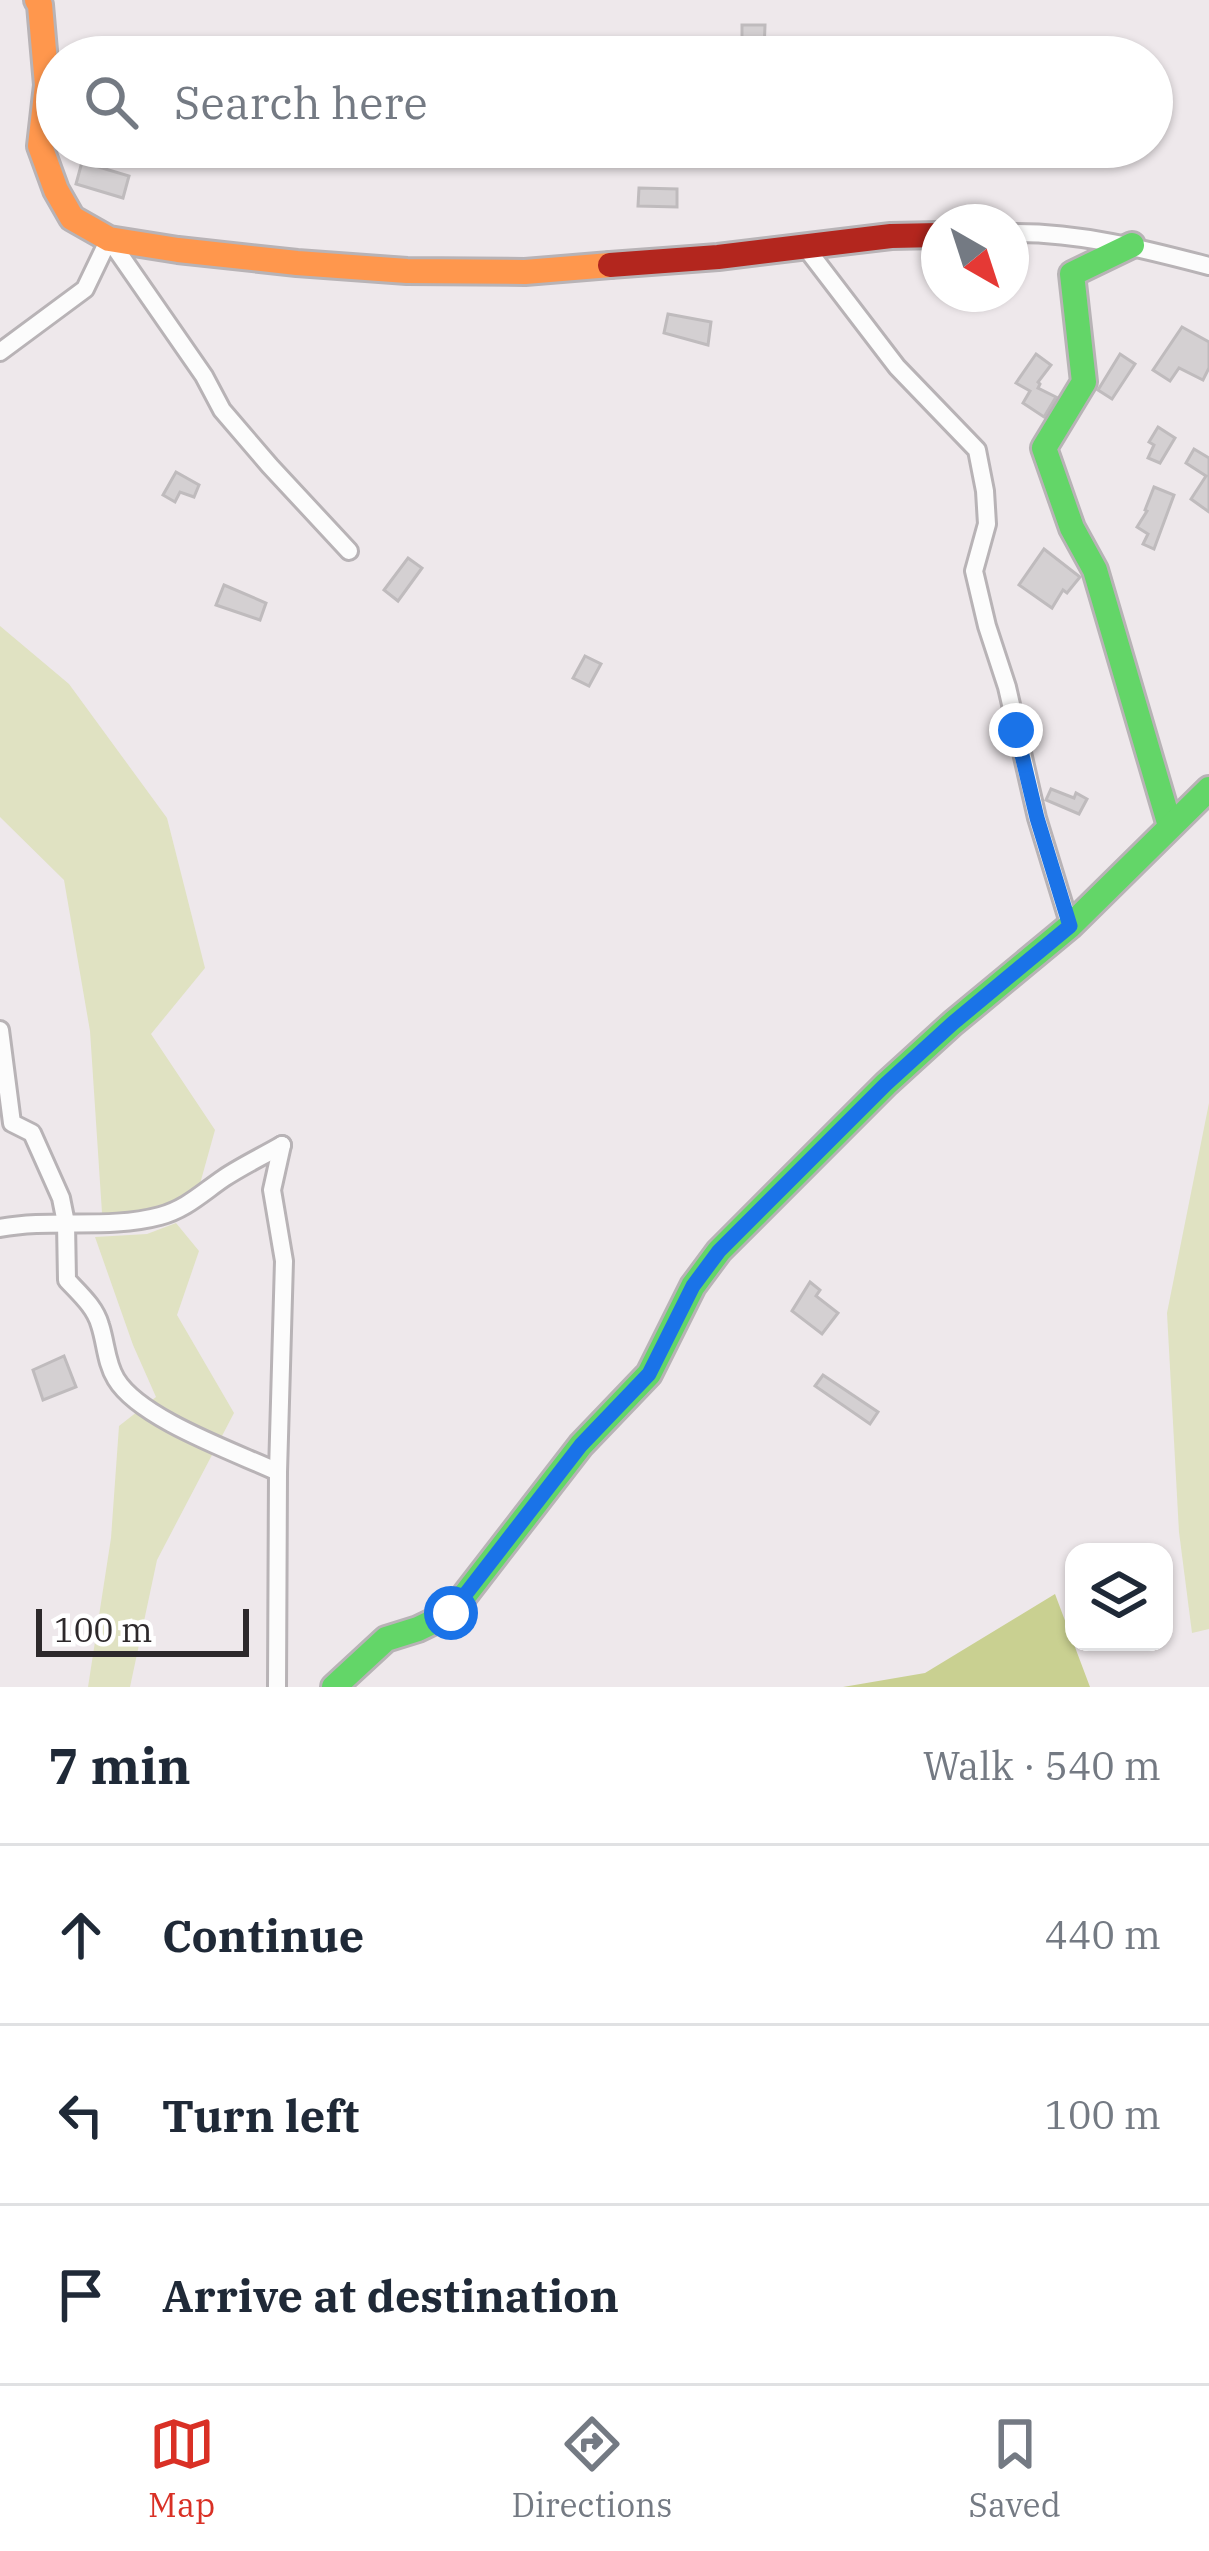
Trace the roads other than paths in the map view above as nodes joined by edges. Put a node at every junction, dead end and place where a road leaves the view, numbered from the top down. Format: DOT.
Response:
graph roads {
  1 [pos="37,0"];
  2 [pos="42,36"];
  3 [pos="48,168"];
  4 [pos="1029,233"];
  5 [pos="921,235"];
  6 [pos="109,239"];
  7 [pos="1132,245"];
  8 [pos="806,248"];
  9 [pos="1209,266"];
  10 [pos="0,352"];
  11 [pos="349,551"];
  12 [pos="1209,789"];
  13 [pos="1171,826"];
  14 [pos="1070,926"];
  15 [pos="0,1030"];
  16 [pos="66,1223"];
  17 [pos="0,1228"];
  18 [pos="278,1472"];
  19 [pos="277,1687"];
  20 [pos="334,1687"];
  1 -- 2 [label="street"];
  3 -- 6 [label="street"];
  4 -- 7 [label="street"];
  5 -- 8 [label="street"];
  6 -- 8 [label="street"];
  6 -- 10 [label="street"];
  6 -- 11 [label="street"];
  7 -- 9 [label="street"];
  7 -- 13 [label="street"];
  8 -- 14 [label="street"];
  12 -- 13 [label="street"];
  13 -- 14 [label="street"];
  14 -- 20 [label="street"];
  15 -- 16 [label="street"];
  16 -- 17 [label="street"];
  16 -- 18 [label="street"];
  16 -- 18 [label="street"];
  18 -- 19 [label="street"];
}
